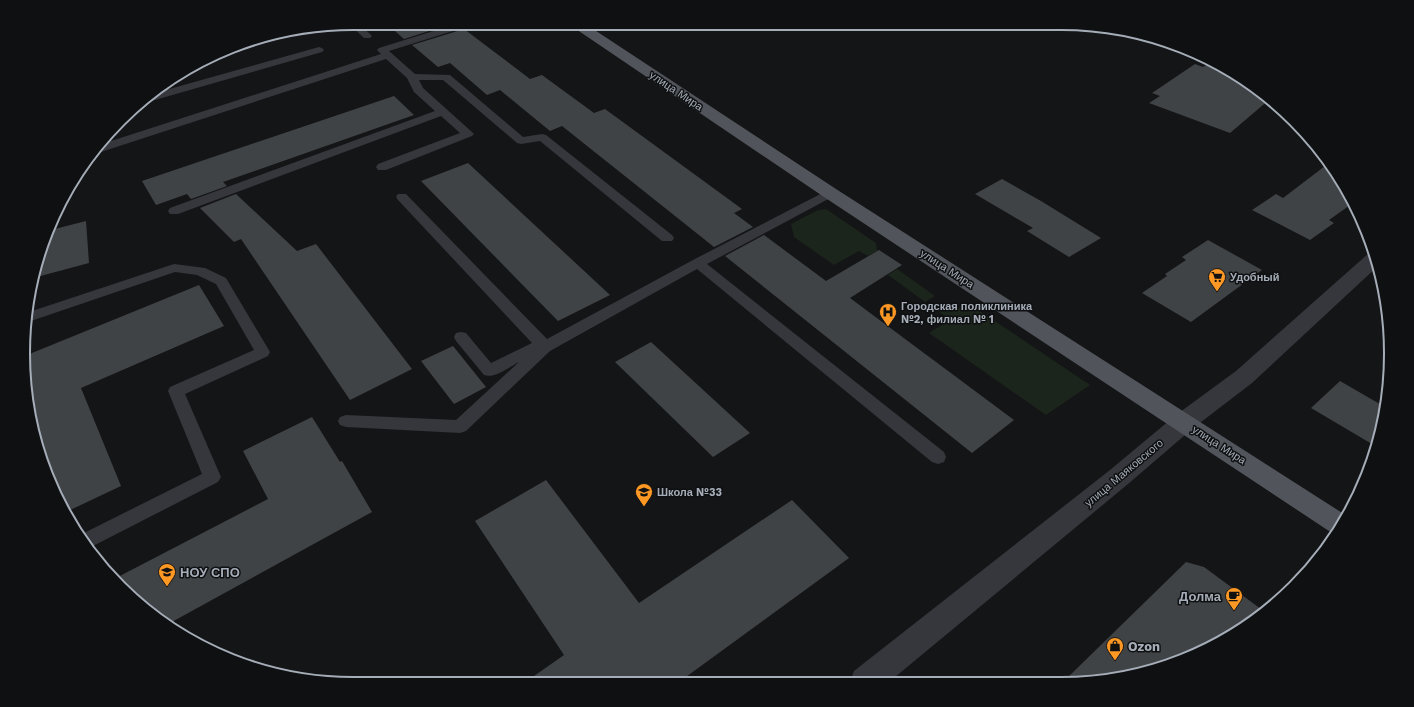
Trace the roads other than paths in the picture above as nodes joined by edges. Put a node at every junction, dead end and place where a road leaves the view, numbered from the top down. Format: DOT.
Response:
graph roads {
  1 [pos="361,30"];
  2 [pos="446,30"];
  3 [pos="585,30"];
  4 [pos="367,36"];
  5 [pos="319,50"];
  6 [pos="388,54"];
  7 [pos="412,77"];
  8 [pos="159,96"];
  9 [pos="444,112"];
  10 [pos="104,148"];
  11 [pos="382,167"];
  12 [pos="830,193"];
  13 [pos="402,197"];
  14 [pos="174,211"];
  15 [pos="667,238"];
  16 [pos="1370,261"];
  17 [pos="698,263"];
  18 [pos="33,315"];
  19 [pos="460,337"];
  20 [pos="544,346"];
  21 [pos="346,421"];
  22 [pos="1184,422"];
  23 [pos="938,457"];
  24 [pos="1336,523"];
  25 [pos="89,539"];
  26 [pos="871,677"];
  1 -- 4 [label="lane"];
  2 -- 6 [label="lane"];
  3 -- 12 [label="main road, улица Мира"];
  5 -- 8 [label="lane"];
  6 -- 7 [label="lane"];
  6 -- 10 [label="lane"];
  7 -- 9 [label="lane"];
  7 -- 15 [label="lane"];
  9 -- 11 [label="lane"];
  9 -- 14 [label="lane"];
  12 -- 17 [label="lane"];
  12 -- 22 [label="main road, улица Мира"];
  13 -- 20 [label="lane"];
  16 -- 22 [label="street, улица Маяковского"];
  17 -- 20 [label="lane"];
  17 -- 23 [label="lane"];
  18 -- 25 [label="lane"];
  19 -- 20 [label="lane"];
  20 -- 21 [label="lane"];
  22 -- 24 [label="main road, улица Мира"];
  22 -- 26 [label="street, улица Маяковского"];
}
